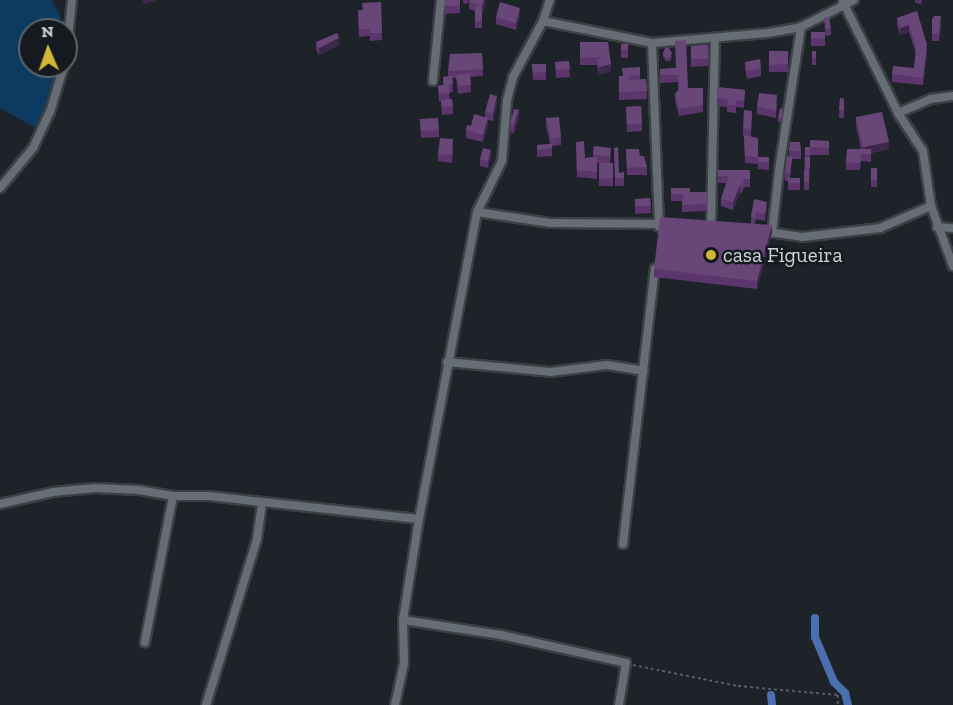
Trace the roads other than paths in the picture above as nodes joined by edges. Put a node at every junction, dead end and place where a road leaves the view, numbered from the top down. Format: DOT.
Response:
graph roads {
  1 [pos="72,0"];
  2 [pos="441,0"];
  3 [pos="550,0"];
  4 [pos="854,0"];
  5 [pos="843,2"];
  6 [pos="70,18"];
  7 [pos="543,21"];
  8 [pos="801,27"];
  9 [pos="715,38"];
  10 [pos="652,43"];
  11 [pos="60,78"];
  12 [pos="433,81"];
  13 [pos="953,96"];
  14 [pos="897,113"];
  15 [pos="4,178"];
  16 [pos="0,188"];
  17 [pos="931,206"];
  18 [pos="477,212"];
  19 [pos="660,224"];
  20 [pos="670,225"];
  21 [pos="701,226"];
  22 [pos="711,226"];
  23 [pos="722,227"];
  24 [pos="937,227"];
  25 [pos="953,228"];
  26 [pos="753,230"];
  27 [pos="772,232"];
  28 [pos="658,235"];
  29 [pos="656,256"];
  30 [pos="953,266"];
  31 [pos="447,362"];
  32 [pos="644,371"];
  33 [pos="173,496"];
  34 [pos="262,502"];
  35 [pos="0,504"];
  36 [pos="419,519"];
  37 [pos="623,544"];
  38 [pos="403,620"];
  39 [pos="145,642"];
  40 [pos="206,705"];
  41 [pos="395,705"];
  42 [pos="619,705"];
  1 -- 6 [label="street"];
  2 -- 12 [label="street"];
  3 -- 7 [label="street"];
  4 -- 5 [label="street"];
  5 -- 8 [label="street"];
  5 -- 14 [label="street"];
  7 -- 10 [label="street"];
  7 -- 18 [label="street"];
  8 -- 9 [label="street"];
  8 -- 27 [label="street"];
  9 -- 10 [label="street"];
  9 -- 22 [label="street"];
  10 -- 19 [label="street"];
  11 -- 15 [label="street"];
  13 -- 14 [label="street"];
  14 -- 17 [label="street"];
  15 -- 16 [label="street"];
  17 -- 24 [label="street"];
  17 -- 27 [label="street"];
  18 -- 19 [label="street"];
  18 -- 31 [label="street"];
  19 -- 20 [label="street"];
  19 -- 28 [label="street"];
  21 -- 22 [label="street"];
  22 -- 23 [label="street"];
  24 -- 25 [label="street"];
  24 -- 30 [label="street"];
  26 -- 27 [label="street"];
  29 -- 32 [label="street"];
  31 -- 32 [label="street"];
  31 -- 36 [label="street"];
  32 -- 37 [label="street"];
  33 -- 34 [label="street"];
  33 -- 35 [label="street"];
  33 -- 39 [label="street"];
  34 -- 36 [label="street"];
  34 -- 40 [label="street"];
  36 -- 38 [label="street"];
  38 -- 41 [label="street"];
  38 -- 42 [label="street"];
}
